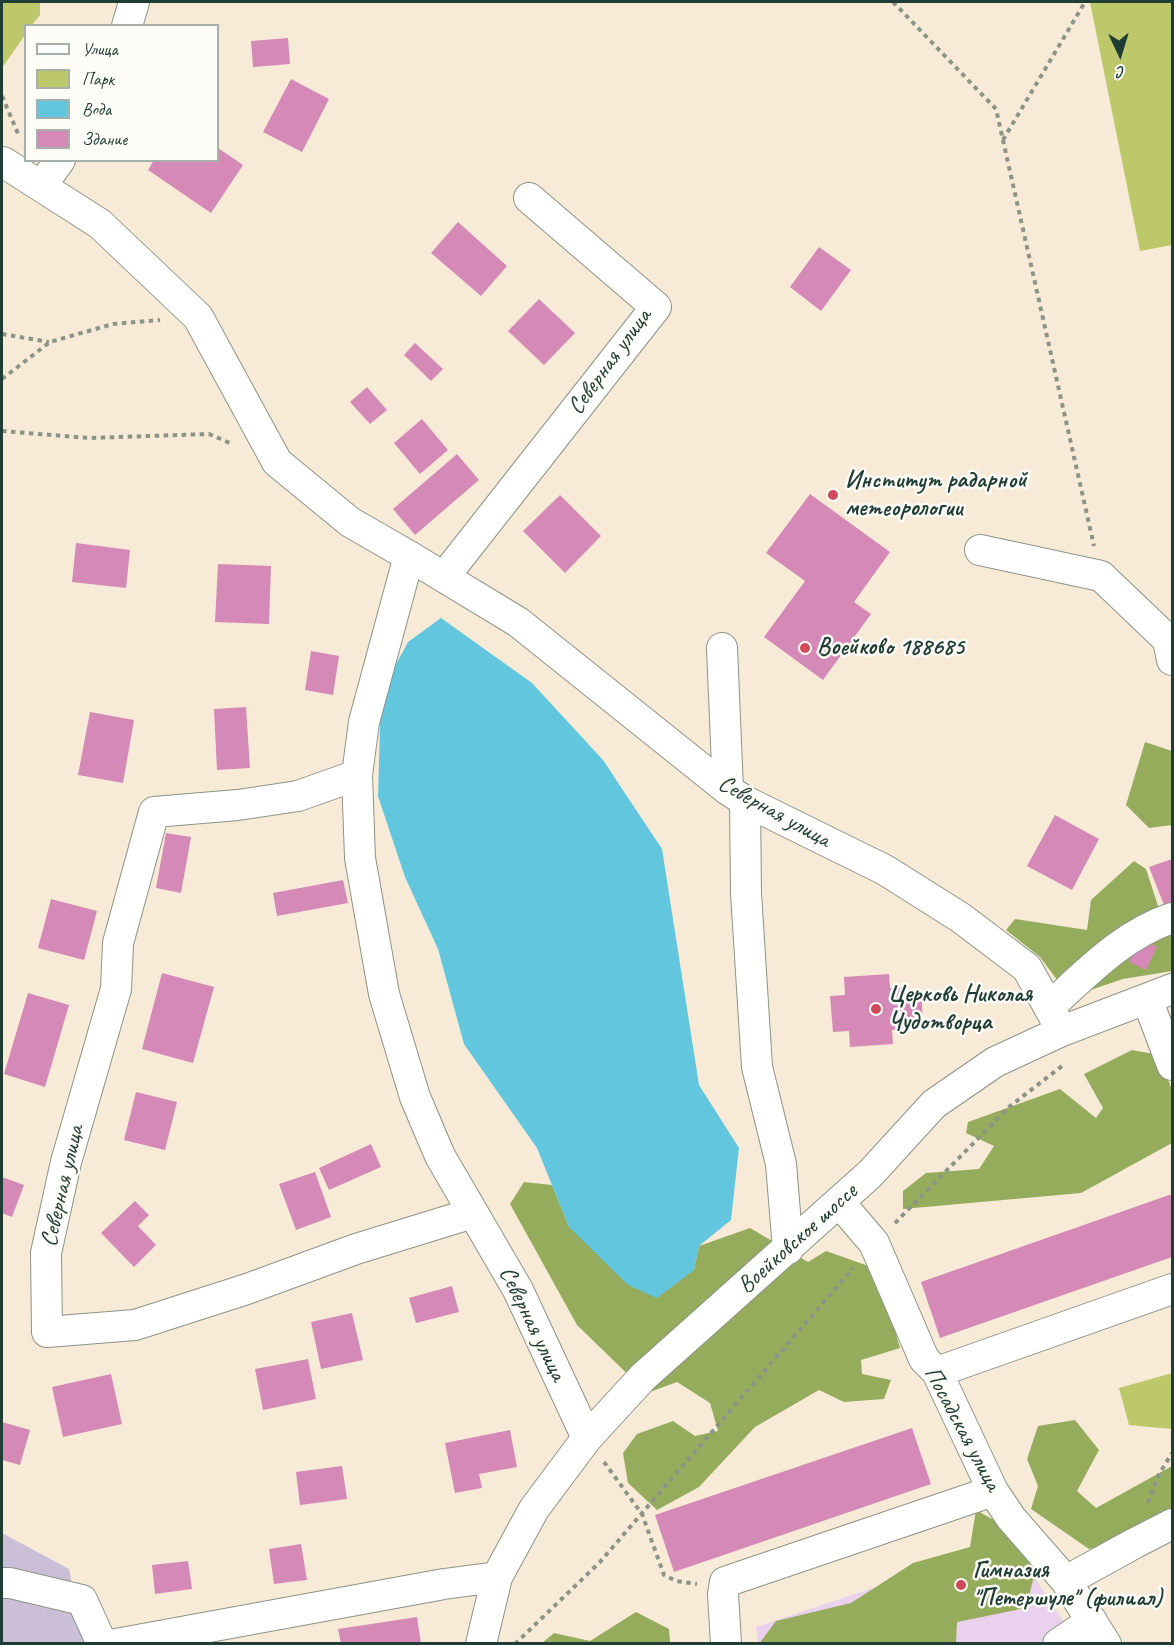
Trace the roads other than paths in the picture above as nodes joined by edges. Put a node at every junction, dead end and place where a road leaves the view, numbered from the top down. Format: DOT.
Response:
graph roads {
  1 [pos="134,2"];
  2 [pos="128,24"];
  3 [pos="12,151"];
  4 [pos="59,162"];
  5 [pos="41,186"];
  6 [pos="529,198"];
  7 [pos="980,550"];
  8 [pos="409,556"];
  9 [pos="444,577"];
  10 [pos="722,648"];
  11 [pos="1173,660"];
  12 [pos="357,775"];
  13 [pos="737,796"];
  14 [pos="1173,918"];
  15 [pos="1160,994"];
  16 [pos="1056,1019"];
  17 [pos="1173,1065"];
  18 [pos="839,1202"];
  19 [pos="473,1213"];
  20 [pos="788,1249"];
  21 [pos="1173,1289"];
  22 [pos="937,1372"];
  23 [pos="587,1438"];
  24 [pos="993,1491"];
  25 [pos="1173,1524"];
  26 [pos="497,1578"];
  27 [pos="1066,1581"];
  28 [pos="2,1583"];
  29 [pos="1099,1632"];
  30 [pos="102,1644"];
  31 [pos="117,1644"];
  32 [pos="481,1644"];
  33 [pos="726,1644"];
  34 [pos="1058,1644"];
  1 -- 2 [label="street"];
  3 -- 5 [label="street"];
  4 -- 5 [label="street"];
  5 -- 8 [label="street, Северная улица"];
  6 -- 9 [label="street, Северная улица"];
  7 -- 11 [label="street"];
  8 -- 9 [label="street, Северная улица"];
  8 -- 12 [label="street, Северная улица"];
  9 -- 13 [label="street, Северная улица"];
  10 -- 13 [label="street"];
  12 -- 19 [label="street, Северная улица"];
  12 -- 19 [label="street, Северная улица"];
  13 -- 16 [label="street, Северная улица"];
  13 -- 20 [label="street"];
  14 -- 16 [label="street"];
  15 -- 16 [label="street, Воейковское шоссе"];
  15 -- 17 [label="street"];
  16 -- 18 [label="street, Воейковское шоссе"];
  18 -- 20 [label="street, Воейковское шоссе"];
  18 -- 22 [label="street, Посадская улица"];
  19 -- 23 [label="street, Северная улица"];
  20 -- 23 [label="street, Воейковское шоссе"];
  21 -- 22 [label="street"];
  22 -- 24 [label="street, Посадская улица"];
  23 -- 26 [label="street, Воейковское шоссе"];
  24 -- 27 [label="street, Посадская улица"];
  24 -- 33 [label="street"];
  25 -- 27 [label="street"];
  26 -- 31 [label="street"];
  26 -- 32 [label="street, Воейковское шоссе"];
  27 -- 29 [label="street, Посадская улица"];
  28 -- 30 [label="street"];
  29 -- 34 [label="street"];
}
